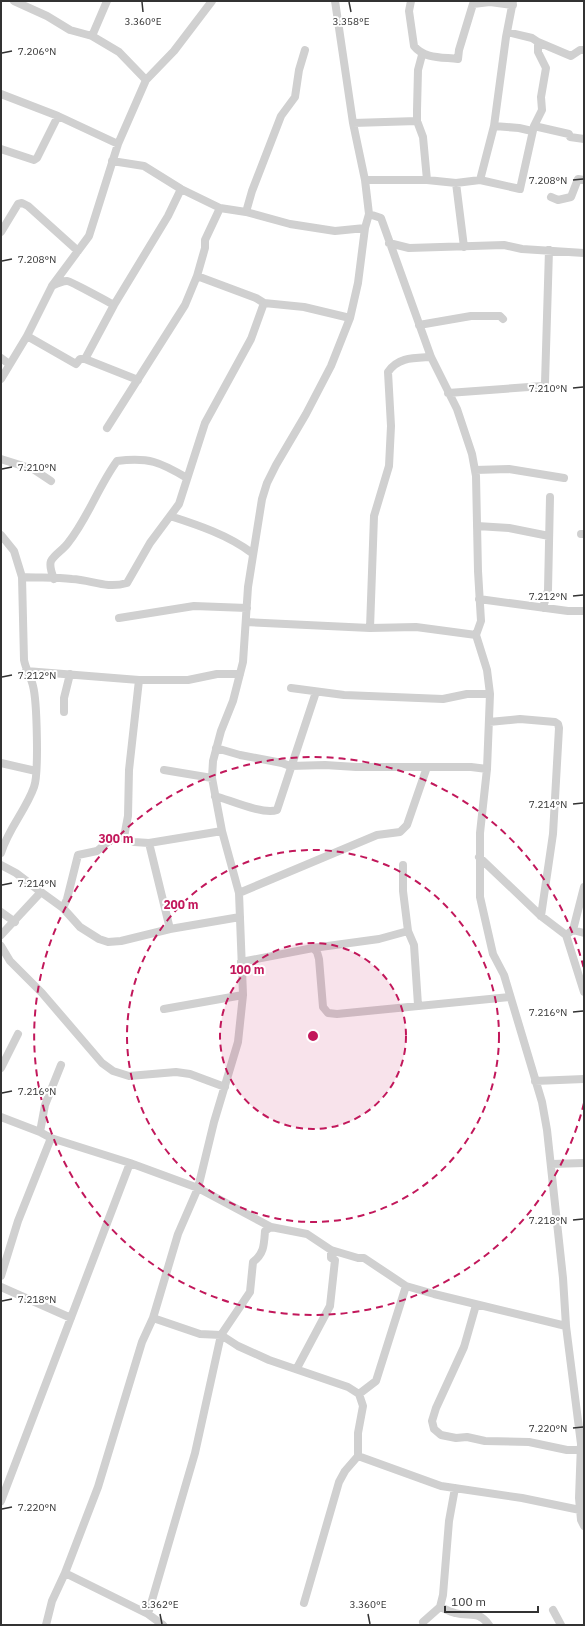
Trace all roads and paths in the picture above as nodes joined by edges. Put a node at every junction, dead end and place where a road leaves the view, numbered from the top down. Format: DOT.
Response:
graph roads {
  1 [pos="107,1"];
  2 [pos="212,1"];
  3 [pos="335,1"];
  4 [pos="411,1"];
  5 [pos="18,2"];
  6 [pos="513,3"];
  7 [pos="507,32"];
  8 [pos="92,36"];
  9 [pos="538,42"];
  10 [pos="305,50"];
  11 [pos="584,50"];
  12 [pos="422,55"];
  13 [pos="146,80"];
  14 [pos="1,94"];
  15 [pos="58,116"];
  16 [pos="418,121"];
  17 [pos="352,123"];
  18 [pos="494,126"];
  19 [pos="533,128"];
  20 [pos="584,139"];
  21 [pos="118,144"];
  22 [pos="1,149"];
  23 [pos="112,161"];
  24 [pos="365,180"];
  25 [pos="428,180"];
  26 [pos="480,180"];
  27 [pos="584,180"];
  28 [pos="456,183"];
  29 [pos="181,189"];
  30 [pos="551,197"];
  31 [pos="220,208"];
  32 [pos="246,212"];
  33 [pos="370,214"];
  34 [pos="365,228"];
  35 [pos="1,232"];
  36 [pos="389,243"];
  37 [pos="464,247"];
  38 [pos="549,250"];
  39 [pos="78,251"];
  40 [pos="584,253"];
  41 [pos="196,276"];
  42 [pos="52,286"];
  43 [pos="264,303"];
  44 [pos="114,305"];
  45 [pos="350,318"];
  46 [pos="504,319"];
  47 [pos="419,325"];
  48 [pos="27,336"];
  49 [pos="431,357"];
  50 [pos="1,358"];
  51 [pos="85,359"];
  52 [pos="9,364"];
  53 [pos="1,379"];
  54 [pos="138,380"];
  55 [pos="448,393"];
  56 [pos="107,428"];
  57 [pos="1,459"];
  58 [pos="475,470"];
  59 [pos="187,478"];
  60 [pos="564,478"];
  61 [pos="51,480"];
  62 [pos="550,498"];
  63 [pos="170,516"];
  64 [pos="477,526"];
  65 [pos="1,535"];
  66 [pos="549,536"];
  67 [pos="252,553"];
  68 [pos="22,577"];
  69 [pos="54,579"];
  70 [pos="479,599"];
  71 [pos="247,608"];
  72 [pos="543,608"];
  73 [pos="584,611"];
  74 [pos="119,618"];
  75 [pos="246,622"];
  76 [pos="370,628"];
  77 [pos="476,635"];
  78 [pos="26,671"];
  79 [pos="70,674"];
  80 [pos="240,674"];
  81 [pos="139,680"];
  82 [pos="291,688"];
  83 [pos="316,692"];
  84 [pos="490,694"];
  85 [pos="64,712"];
  86 [pos="489,722"];
  87 [pos="216,748"];
  88 [pos="1,763"];
  89 [pos="290,766"];
  90 [pos="427,767"];
  91 [pos="487,769"];
  92 [pos="164,770"];
  93 [pos="36,771"];
  94 [pos="212,778"];
  95 [pos="215,796"];
  96 [pos="222,831"];
  97 [pos="124,837"];
  98 [pos="3,842"];
  99 [pos="149,843"];
  100 [pos="1,853"];
  101 [pos="480,857"];
  102 [pos="1,865"];
  103 [pos="404,865"];
  104 [pos="584,887"];
  105 [pos="41,892"];
  106 [pos="239,893"];
  107 [pos="63,908"];
  108 [pos="1,912"];
  109 [pos="541,916"];
  110 [pos="240,917"];
  111 [pos="15,922"];
  112 [pos="170,929"];
  113 [pos="408,931"];
  114 [pos="569,932"];
  115 [pos="584,933"];
  116 [pos="1,935"];
  117 [pos="1,946"];
  118 [pos="313,948"];
  119 [pos="241,962"];
  120 [pos="584,992"];
  121 [pos="243,995"];
  122 [pos="510,997"];
  123 [pos="418,1005"];
  124 [pos="164,1009"];
  125 [pos="18,1034"];
  126 [pos="61,1065"];
  127 [pos="1,1068"];
  128 [pos="584,1079"];
  129 [pos="536,1081"];
  130 [pos="225,1087"];
  131 [pos="1,1116"];
  132 [pos="40,1132"];
  133 [pos="51,1138"];
  134 [pos="130,1163"];
  135 [pos="584,1163"];
  136 [pos="551,1164"];
  137 [pos="198,1188"];
  138 [pos="271,1227"];
  139 [pos="331,1250"];
  140 [pos="1,1276"];
  141 [pos="406,1286"];
  142 [pos="1,1287"];
  143 [pos="476,1305"];
  144 [pos="71,1318"];
  145 [pos="153,1318"];
  146 [pos="566,1326"];
  147 [pos="221,1335"];
  148 [pos="297,1368"];
  149 [pos="359,1394"];
  150 [pos="584,1400"];
  151 [pos="575,1402"];
  152 [pos="581,1450"];
  153 [pos="358,1456"];
  154 [pos="582,1477"];
  155 [pos="454,1488"];
  156 [pos="1,1501"];
  157 [pos="580,1510"];
  158 [pos="584,1526"];
  159 [pos="65,1572"];
  160 [pos="304,1604"];
  161 [pos="440,1607"];
  162 [pos="553,1610"];
  163 [pos="148,1614"];
  164 [pos="423,1622"];
  165 [pos="46,1625"];
  166 [pos="163,1625"];
  167 [pos="489,1625"];
  168 [pos="562,1625"];
  1 -- 8 [label="street"];
  2 -- 13 [label="street"];
  3 -- 17 [label="street"];
  4 -- 12 [label="street"];
  5 -- 8 [label="street"];
  6 -- 7 [label="street"];
  6 -- 12 [label="street"];
  7 -- 9 [label="street"];
  7 -- 18 [label="street"];
  8 -- 13 [label="street"];
  9 -- 11 [label="street"];
  9 -- 19 [label="street"];
  10 -- 32 [label="street"];
  12 -- 16 [label="street"];
  13 -- 21 [label="street"];
  14 -- 15 [label="street"];
  15 -- 21 [label="street"];
  15 -- 22 [label="street"];
  16 -- 17 [label="street"];
  16 -- 25 [label="street"];
  17 -- 24 [label="street"];
  18 -- 19 [label="street"];
  18 -- 26 [label="street"];
  19 -- 20 [label="street"];
  19 -- 26 [label="street"];
  21 -- 23 [label="street"];
  23 -- 29 [label="street"];
  23 -- 39 [label="street"];
  24 -- 25 [label="street"];
  24 -- 33 [label="street"];
  25 -- 28 [label="street"];
  26 -- 28 [label="street"];
  27 -- 30 [label="street"];
  28 -- 37 [label="street"];
  29 -- 31 [label="street"];
  29 -- 44 [label="street"];
  31 -- 32 [label="street"];
  31 -- 41 [label="street"];
  32 -- 34 [label="street"];
  33 -- 34 [label="street"];
  33 -- 36 [label="street"];
  34 -- 45 [label="street"];
  35 -- 39 [label="street"];
  36 -- 37 [label="street"];
  36 -- 47 [label="street"];
  37 -- 38 [label="street"];
  38 -- 40 [label="street"];
  38 -- 55 [label="street"];
  39 -- 42 [label="street"];
  41 -- 43 [label="street"];
  41 -- 54 [label="street"];
  42 -- 44 [label="street"];
  42 -- 48 [label="street"];
  43 -- 45 [label="street"];
  43 -- 59 [label="street"];
  44 -- 51 [label="street"];
  45 -- 67 [label="street"];
  46 -- 47 [label="street"];
  47 -- 49 [label="street"];
  48 -- 51 [label="street"];
  48 -- 52 [label="street"];
  49 -- 55 [label="street"];
  49 -- 76 [label="street"];
  50 -- 52 [label="street"];
  51 -- 54 [label="street"];
  52 -- 53 [label="street"];
  54 -- 56 [label="street"];
  55 -- 58 [label="street"];
  57 -- 61 [label="street"];
  58 -- 60 [label="street"];
  58 -- 64 [label="street"];
  59 -- 63 [label="street"];
  59 -- 69 [label="street"];
  62 -- 66 [label="street"];
  63 -- 67 [label="street"];
  63 -- 69 [label="street"];
  64 -- 66 [label="street"];
  64 -- 70 [label="street"];
  65 -- 68 [label="street"];
  66 -- 72 [label="street"];
  67 -- 71 [label="street"];
  68 -- 69 [label="street"];
  68 -- 78 [label="street"];
  70 -- 72 [label="street"];
  70 -- 77 [label="street"];
  71 -- 74 [label="street"];
  71 -- 75 [label="street"];
  72 -- 73 [label="street"];
  75 -- 76 [label="street"];
  75 -- 80 [label="street"];
  76 -- 77 [label="street"];
  77 -- 84 [label="street"];
  78 -- 79 [label="street"];
  78 -- 93 [label="street"];
  79 -- 81 [label="street"];
  79 -- 85 [label="street"];
  80 -- 81 [label="street"];
  80 -- 87 [label="street"];
  81 -- 97 [label="street"];
  82 -- 83 [label="street"];
  83 -- 84 [label="street"];
  83 -- 89 [label="street"];
  84 -- 86 [label="street"];
  86 -- 91 [label="street"];
  86 -- 109 [label="street"];
  87 -- 89 [label="street"];
  87 -- 94 [label="street"];
  88 -- 93 [label="street"];
  89 -- 90 [label="street"];
  89 -- 95 [label="street"];
  90 -- 91 [label="street"];
  90 -- 106 [label="street"];
  91 -- 101 [label="street"];
  92 -- 94 [label="street"];
  93 -- 98 [label="street"];
  94 -- 95 [label="street"];
  95 -- 96 [label="street"];
  96 -- 99 [label="street"];
  96 -- 106 [label="street"];
  97 -- 99 [label="street"];
  97 -- 107 [label="street"];
  98 -- 100 [label="street"];
  99 -- 112 [label="street"];
  101 -- 109 [label="street"];
  101 -- 122 [label="street"];
  102 -- 105 [label="street"];
  103 -- 113 [label="street"];
  104 -- 114 [label="street"];
  105 -- 107 [label="street"];
  105 -- 111 [label="street"];
  106 -- 110 [label="street"];
  107 -- 112 [label="street"];
  108 -- 111 [label="street"];
  109 -- 114 [label="street"];
  110 -- 112 [label="street"];
  110 -- 119 [label="street"];
  111 -- 116 [label="street"];
  113 -- 118 [label="street"];
  113 -- 123 [label="street"];
  114 -- 115 [label="street"];
  114 -- 120 [label="street"];
  117 -- 130 [label="street"];
  118 -- 119 [label="street"];
  118 -- 123 [label="street"];
  119 -- 121 [label="street"];
  121 -- 124 [label="street"];
  121 -- 130 [label="street"];
  122 -- 123 [label="street"];
  122 -- 129 [label="street"];
  125 -- 127 [label="street"];
  126 -- 132 [label="street"];
  128 -- 129 [label="street"];
  129 -- 136 [label="street"];
  130 -- 137 [label="street"];
  131 -- 132 [label="street"];
  132 -- 133 [label="street"];
  133 -- 134 [label="street"];
  133 -- 140 [label="street"];
  134 -- 137 [label="street"];
  134 -- 144 [label="street"];
  135 -- 136 [label="street"];
  136 -- 146 [label="street"];
  137 -- 138 [label="street"];
  137 -- 145 [label="street"];
  138 -- 139 [label="street"];
  138 -- 147 [label="street"];
  139 -- 141 [label="street"];
  139 -- 148 [label="street"];
  141 -- 143 [label="street"];
  141 -- 149 [label="street"];
  142 -- 144 [label="street"];
  143 -- 146 [label="street"];
  143 -- 152 [label="street"];
  144 -- 156 [label="street"];
  145 -- 147 [label="street"];
  145 -- 159 [label="street"];
  146 -- 151 [label="street"];
  147 -- 148 [label="street"];
  147 -- 163 [label="street"];
  148 -- 149 [label="street"];
  149 -- 153 [label="street"];
  150 -- 151 [label="street"];
  151 -- 152 [label="street"];
  152 -- 154 [label="street"];
  153 -- 155 [label="street"];
  153 -- 160 [label="street"];
  154 -- 157 [label="street"];
  155 -- 157 [label="street"];
  155 -- 161 [label="street"];
  157 -- 158 [label="street"];
  159 -- 163 [label="street"];
  159 -- 165 [label="street"];
  161 -- 164 [label="street"];
  161 -- 167 [label="street"];
  162 -- 168 [label="street"];
  163 -- 166 [label="street"];
}
